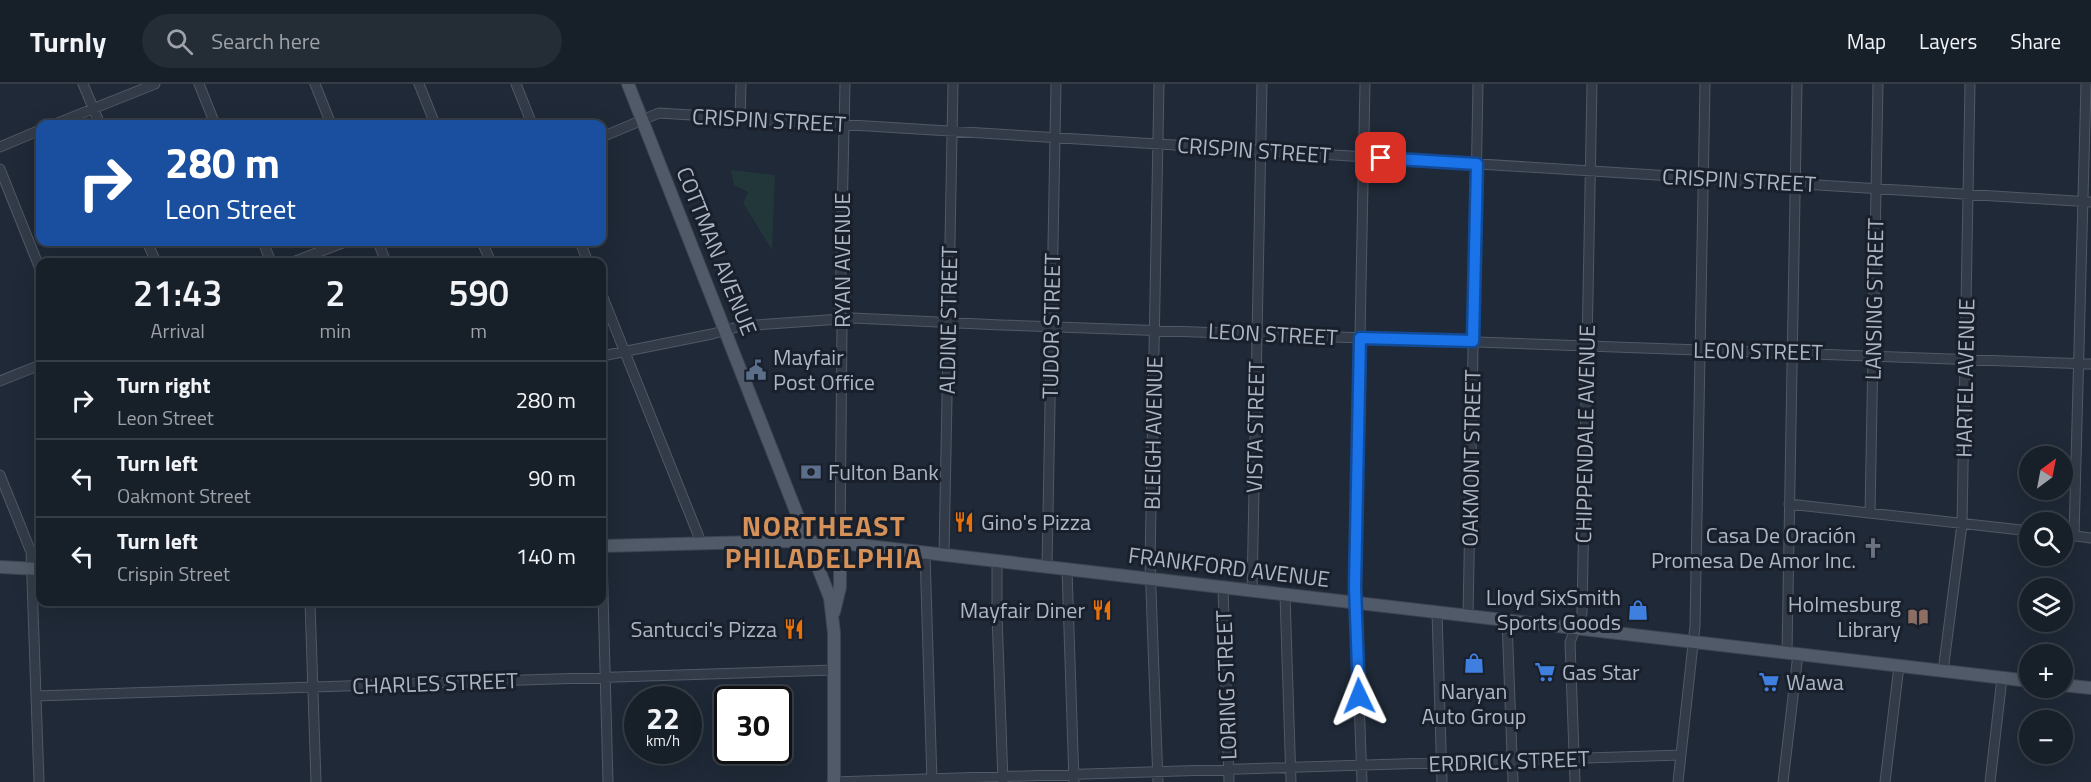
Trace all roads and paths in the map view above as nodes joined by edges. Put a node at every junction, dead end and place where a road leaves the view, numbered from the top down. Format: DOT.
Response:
graph roads {
  1 [pos="83,84"];
  2 [pos="155,84"];
  3 [pos="199,84"];
  4 [pos="315,84"];
  5 [pos="419,84"];
  6 [pos="516,84"];
  7 [pos="628,84"];
  8 [pos="741,84"];
  9 [pos="845,84"];
  10 [pos="953,84"];
  11 [pos="1056,84"];
  12 [pos="1159,84"];
  13 [pos="1262,84"];
  14 [pos="1365,84"];
  15 [pos="1478,84"];
  16 [pos="1592,84"];
  17 [pos="1705,84"];
  18 [pos="1797,84"];
  19 [pos="1878,84"];
  20 [pos="1970,84"];
  21 [pos="2086,84"];
  22 [pos="93,109"];
  23 [pos="740,119"];
  24 [pos="65,120"];
  25 [pos="98,120"];
  26 [pos="213,120"];
  27 [pos="329,120"];
  28 [pos="433,120"];
  29 [pos="530,120"];
  30 [pos="642,120"];
  31 [pos="844,124"];
  32 [pos="36,132"];
  33 [pos="952,132"];
  34 [pos="606,135"];
  35 [pos="1055,138"];
  36 [pos="1158,144"];
  37 [pos="0,147"];
  38 [pos="1261,151"];
  39 [pos="1364,157"];
  40 [pos="1477,164"];
  41 [pos="0,169"];
  42 [pos="1590,171"];
  43 [pos="1703,178"];
  44 [pos="1796,183"];
  45 [pos="1876,189"];
  46 [pos="1968,195"];
  47 [pos="2087,202"];
  48 [pos="335,246"];
  49 [pos="303,258"];
  50 [pos="36,259"];
  51 [pos="606,305"];
  52 [pos="842,319"];
  53 [pos="948,322"];
  54 [pos="1051,327"];
  55 [pos="726,330"];
  56 [pos="1155,330"];
  57 [pos="1257,334"];
  58 [pos="1360,338"];
  59 [pos="1473,341"];
  60 [pos="1587,346"];
  61 [pos="1700,350"];
  62 [pos="624,351"];
  63 [pos="1792,353"];
  64 [pos="606,355"];
  65 [pos="1873,356"];
  66 [pos="1965,359"];
  67 [pos="2078,363"];
  68 [pos="2091,364"];
  69 [pos="36,367"];
  70 [pos="0,381"];
  71 [pos="0,475"];
  72 [pos="1789,504"];
  73 [pos="1870,513"];
  74 [pos="1962,524"];
  75 [pos="2019,530"];
  76 [pos="2074,536"];
  77 [pos="2091,538"];
  78 [pos="809,541"];
  79 [pos="701,542"];
  80 [pos="840,543"];
  81 [pos="606,546"];
  82 [pos="925,553"];
  83 [pos="944,555"];
  84 [pos="997,562"];
  85 [pos="0,567"];
  86 [pos="1047,567"];
  87 [pos="36,569"];
  88 [pos="1067,569"];
  89 [pos="1151,579"];
  90 [pos="1223,587"];
  91 [pos="1252,591"];
  92 [pos="1285,595"];
  93 [pos="1356,603"];
  94 [pos="310,606"];
  95 [pos="604,606"];
  96 [pos="1437,612"];
  97 [pos="833,616"];
  98 [pos="1468,616"];
  99 [pos="1507,620"];
  100 [pos="1576,628"];
  101 [pos="1694,642"];
  102 [pos="1792,653"];
  103 [pos="1899,666"];
  104 [pos="834,670"];
  105 [pos="1943,671"];
  106 [pos="606,676"];
  107 [pos="2002,678"];
  108 [pos="2019,680"];
  109 [pos="2073,686"];
  110 [pos="313,687"];
  111 [pos="2091,688"];
  112 [pos="36,696"];
  113 [pos="1681,755"];
  114 [pos="1574,759"];
  115 [pos="1512,761"];
  116 [pos="1442,763"];
  117 [pos="1361,766"];
  118 [pos="1290,768"];
  119 [pos="1228,770"];
  120 [pos="1157,772"];
  121 [pos="1074,778"];
  122 [pos="1003,779"];
  123 [pos="932,780"];
  124 [pos="39,782"];
  125 [pos="316,782"];
  126 [pos="608,782"];
  127 [pos="833,782"];
  128 [pos="1158,782"];
  129 [pos="1229,782"];
  130 [pos="1291,782"];
  131 [pos="1362,782"];
  132 [pos="1442,782"];
  133 [pos="1513,782"];
  134 [pos="1575,782"];
  135 [pos="1678,782"];
  136 [pos="1783,782"];
  137 [pos="1885,782"];
  138 [pos="1990,782"];
  1 -- 22 [label="street"];
  2 -- 22 [label="street"];
  3 -- 26 [label="street"];
  4 -- 27 [label="street"];
  5 -- 28 [label="street"];
  6 -- 29 [label="street"];
  7 -- 30 [label="main road, COTTMAN AVENUE"];
  8 -- 23 [label="street"];
  9 -- 31 [label="street, RYAN AVENUE"];
  10 -- 33 [label="street, ALDINE STREET"];
  11 -- 35 [label="street, TUDOR STREET"];
  12 -- 36 [label="street, BLEIGH AVENUE"];
  13 -- 38 [label="street, VISTA STREET"];
  14 -- 39 [label="street"];
  15 -- 40 [label="street, OAKMONT STREET"];
  16 -- 42 [label="street, CHIPPENDALE AVENUE"];
  17 -- 43 [label="street"];
  18 -- 44 [label="street"];
  19 -- 45 [label="street, LANSING STREET"];
  20 -- 46 [label="street, HARTEL AVENUE"];
  21 -- 47 [label="street"];
  22 -- 24 [label="street"];
  22 -- 25 [label="street"];
  23 -- 30 [label="street, CRISPIN STREET"];
  23 -- 31 [label="street, CRISPIN STREET"];
  30 -- 34 [label="street, CRISPIN STREET"];
  30 -- 55 [label="main road, COTTMAN AVENUE"];
  31 -- 33 [label="street, CRISPIN STREET"];
  31 -- 52 [label="street, RYAN AVENUE"];
  32 -- 37 [label="street"];
  33 -- 35 [label="street, CRISPIN STREET"];
  33 -- 53 [label="street, ALDINE STREET"];
  35 -- 36 [label="street, CRISPIN STREET"];
  35 -- 54 [label="street, TUDOR STREET"];
  36 -- 38 [label="street, CRISPIN STREET"];
  36 -- 56 [label="street, BLEIGH AVENUE"];
  38 -- 39 [label="street, CRISPIN STREET"];
  38 -- 57 [label="street, VISTA STREET"];
  39 -- 40 [label="street, CRISPIN STREET"];
  39 -- 58 [label="street"];
  40 -- 42 [label="street, CRISPIN STREET"];
  40 -- 59 [label="street, OAKMONT STREET"];
  41 -- 50 [label="street"];
  42 -- 43 [label="street, CRISPIN STREET"];
  42 -- 60 [label="street, CHIPPENDALE AVENUE"];
  43 -- 44 [label="street, CRISPIN STREET"];
  43 -- 61 [label="street"];
  44 -- 45 [label="street, CRISPIN STREET"];
  44 -- 63 [label="street"];
  45 -- 46 [label="street, CRISPIN STREET"];
  45 -- 65 [label="street, LANSING STREET"];
  46 -- 47 [label="street, CRISPIN STREET"];
  46 -- 66 [label="street, HARTEL AVENUE"];
  47 -- 67 [label="street"];
  48 -- 49 [label="street"];
  51 -- 62 [label="street"];
  52 -- 53 [label="street, LEON STREET"];
  52 -- 55 [label="street, LEON STREET"];
  52 -- 80 [label="street, RYAN AVENUE"];
  53 -- 54 [label="street, LEON STREET"];
  53 -- 83 [label="street, ALDINE STREET"];
  54 -- 56 [label="street, LEON STREET"];
  54 -- 86 [label="street, TUDOR STREET"];
  55 -- 62 [label="street, LEON STREET"];
  55 -- 78 [label="main road, COTTMAN AVENUE"];
  56 -- 57 [label="street, LEON STREET"];
  56 -- 89 [label="street, BLEIGH AVENUE"];
  57 -- 58 [label="street, LEON STREET"];
  57 -- 91 [label="street, VISTA STREET"];
  58 -- 59 [label="street, LEON STREET"];
  58 -- 93 [label="street"];
  59 -- 60 [label="street, LEON STREET"];
  59 -- 98 [label="street, OAKMONT STREET"];
  60 -- 61 [label="street, LEON STREET"];
  60 -- 100 [label="street, CHIPPENDALE AVENUE"];
  61 -- 63 [label="street, LEON STREET"];
  61 -- 101 [label="street"];
  62 -- 64 [label="street, LEON STREET"];
  62 -- 79 [label="street"];
  63 -- 65 [label="street, LEON STREET"];
  63 -- 72 [label="street"];
  65 -- 66 [label="street, LEON STREET"];
  65 -- 73 [label="street, LANSING STREET"];
  66 -- 67 [label="street, LEON STREET"];
  66 -- 74 [label="street, HARTEL AVENUE"];
  67 -- 68 [label="street, LEON STREET"];
  67 -- 76 [label="street"];
  69 -- 70 [label="street"];
  71 -- 87 [label="street"];
  72 -- 73 [label="street"];
  72 -- 102 [label="street"];
  73 -- 74 [label="street"];
  74 -- 75 [label="street"];
  74 -- 105 [label="street, HARTEL AVENUE"];
  76 -- 77 [label="street"];
  78 -- 79 [label="main road, FRANKFORD AVENUE"];
  78 -- 80 [label="main road, FRANKFORD AVENUE"];
  78 -- 97 [label="main road, COTTMAN AVENUE"];
  79 -- 81 [label="main road, FRANKFORD AVENUE"];
  80 -- 82 [label="main road, FRANKFORD AVENUE"];
  80 -- 97 [label="main road"];
  82 -- 83 [label="main road, FRANKFORD AVENUE"];
  82 -- 123 [label="street"];
  83 -- 84 [label="main road, FRANKFORD AVENUE"];
  84 -- 86 [label="main road, FRANKFORD AVENUE"];
  84 -- 122 [label="street"];
  85 -- 87 [label="main road"];
  86 -- 88 [label="main road, FRANKFORD AVENUE"];
  87 -- 112 [label="street"];
  88 -- 89 [label="main road, FRANKFORD AVENUE"];
  88 -- 121 [label="street"];
  89 -- 90 [label="main road, FRANKFORD AVENUE"];
  89 -- 120 [label="street, BLEIGH AVENUE"];
  90 -- 91 [label="main road, FRANKFORD AVENUE"];
  90 -- 119 [label="street, LORING STREET"];
  91 -- 92 [label="main road, FRANKFORD AVENUE"];
  92 -- 93 [label="main road, FRANKFORD AVENUE"];
  92 -- 118 [label="street"];
  93 -- 96 [label="main road, FRANKFORD AVENUE"];
  93 -- 117 [label="street"];
  94 -- 110 [label="street"];
  95 -- 106 [label="street"];
  96 -- 98 [label="main road, FRANKFORD AVENUE"];
  96 -- 116 [label="street"];
  97 -- 104 [label="main road, COTTMAN AVENUE"];
  98 -- 99 [label="main road, FRANKFORD AVENUE"];
  99 -- 100 [label="main road, FRANKFORD AVENUE"];
  99 -- 115 [label="street"];
  100 -- 101 [label="main road, FRANKFORD AVENUE"];
  100 -- 114 [label="street, CHIPPENDALE AVENUE"];
  101 -- 102 [label="main road, FRANKFORD AVENUE"];
  101 -- 113 [label="street"];
  102 -- 103 [label="main road, FRANKFORD AVENUE"];
  102 -- 136 [label="street"];
  103 -- 105 [label="main road, FRANKFORD AVENUE"];
  103 -- 137 [label="street"];
  104 -- 106 [label="street, CHARLES STREET"];
  104 -- 127 [label="main road, COTTMAN AVENUE"];
  105 -- 107 [label="main road, FRANKFORD AVENUE"];
  106 -- 110 [label="street, CHARLES STREET"];
  106 -- 126 [label="street"];
  107 -- 108 [label="main road, FRANKFORD AVENUE"];
  107 -- 138 [label="street"];
  109 -- 111 [label="main road"];
  110 -- 112 [label="street, CHARLES STREET"];
  110 -- 125 [label="street"];
  112 -- 124 [label="street"];
  113 -- 114 [label="street, ERDRICK STREET"];
  113 -- 135 [label="street"];
  114 -- 115 [label="street, ERDRICK STREET"];
  114 -- 134 [label="street, CHIPPENDALE AVENUE"];
  115 -- 116 [label="street, ERDRICK STREET"];
  115 -- 133 [label="street"];
  116 -- 117 [label="street, ERDRICK STREET"];
  116 -- 132 [label="street"];
  117 -- 118 [label="street, ERDRICK STREET"];
  117 -- 131 [label="street"];
  118 -- 119 [label="street, ERDRICK STREET"];
  118 -- 130 [label="street"];
  119 -- 120 [label="street, ERDRICK STREET"];
  119 -- 129 [label="street, LORING STREET"];
  120 -- 121 [label="street, ERDRICK STREET"];
  120 -- 128 [label="street, BLEIGH AVENUE"];
  121 -- 122 [label="street, ERDRICK STREET"];
  122 -- 123 [label="street, ERDRICK STREET"];
  123 -- 127 [label="street, ERDRICK STREET"];
}
